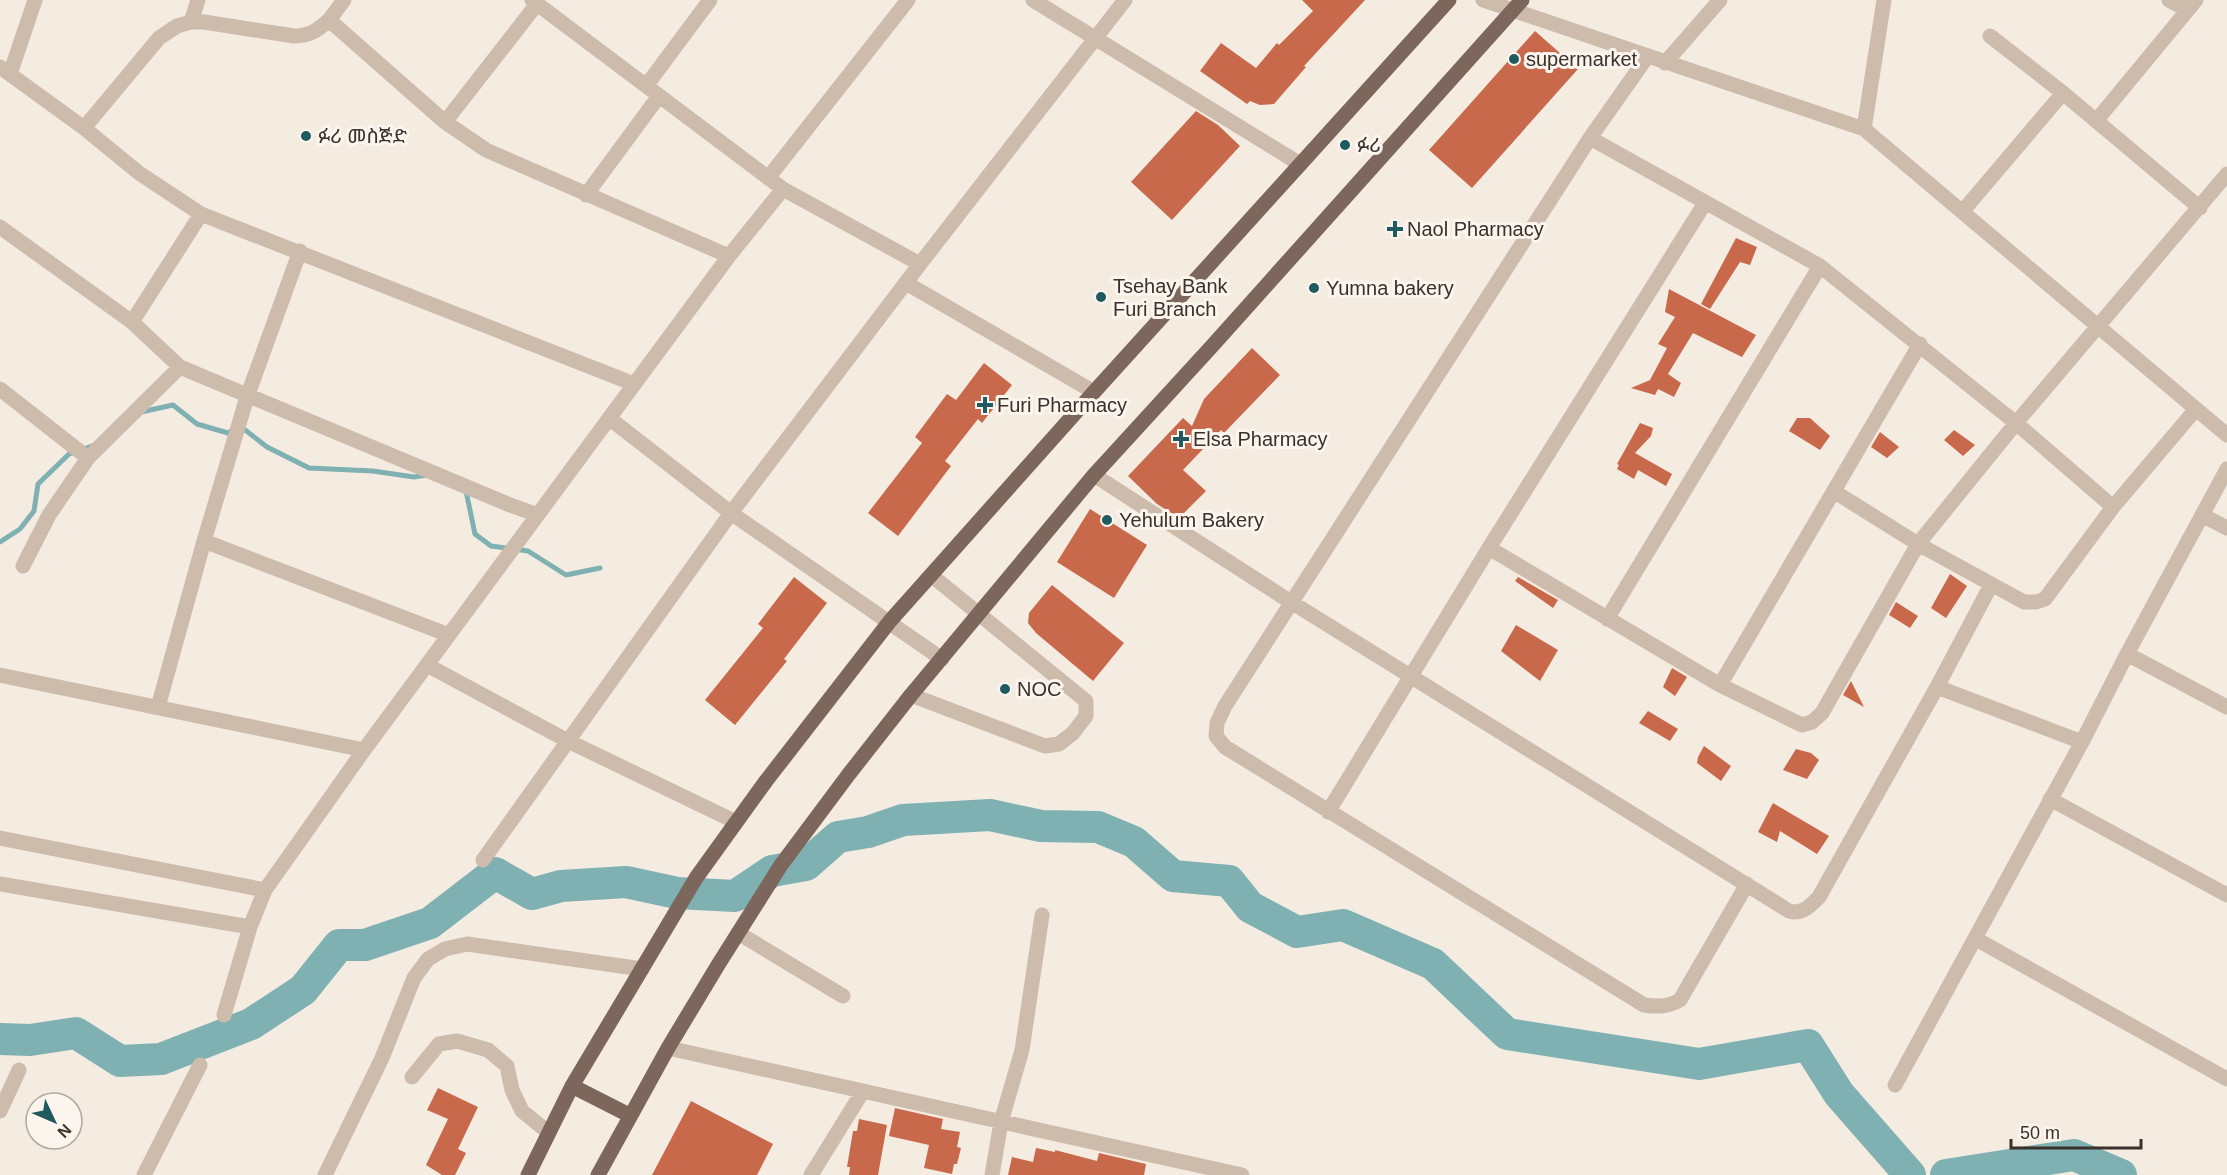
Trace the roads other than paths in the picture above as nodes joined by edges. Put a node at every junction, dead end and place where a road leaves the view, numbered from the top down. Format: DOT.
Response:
graph roads {
  1 [pos="35,0"];
  2 [pos="198,0"];
  3 [pos="344,0"];
  4 [pos="710,0"];
  5 [pos="908,0"];
  6 [pos="1033,0"];
  7 [pos="1125,0"];
  8 [pos="1449,0"];
  9 [pos="1483,0"];
  10 [pos="1720,0"];
  11 [pos="1884,0"];
  12 [pos="2169,0"];
  13 [pos="534,2"];
  14 [pos="2192,5"];
  15 [pos="1516,6"];
  16 [pos="328,20"];
  17 [pos="191,22"];
  18 [pos="1990,36"];
  19 [pos="1095,38"];
  20 [pos="1647,57"];
  21 [pos="1665,63"];
  22 [pos="5,70"];
  23 [pos="646,86"];
  24 [pos="2063,93"];
  25 [pos="659,96"];
  26 [pos="2096,121"];
  27 [pos="445,122"];
  28 [pos="84,128"];
  29 [pos="1864,129"];
  30 [pos="1590,138"];
  31 [pos="1300,164"];
  32 [pos="2227,174"];
  33 [pos="768,178"];
  34 [pos="783,189"];
  35 [pos="586,195"];
  36 [pos="1705,203"];
  37 [pos="2200,208"];
  38 [pos="1962,212"];
  39 [pos="201,214"];
  40 [pos="0,227"];
  41 [pos="300,251"];
  42 [pos="729,256"];
  43 [pos="920,264"];
  44 [pos="1820,266"];
  45 [pos="906,283"];
  46 [pos="132,322"];
  47 [pos="2097,325"];
  48 [pos="1920,344"];
  49 [pos="180,367"];
  50 [pos="634,384"];
  51 [pos="0,389"];
  52 [pos="1094,392"];
  53 [pos="247,397"];
  54 [pos="2196,409"];
  55 [pos="609,418"];
  56 [pos="2016,423"];
  57 [pos="2227,435"];
  58 [pos="88,458"];
  59 [pos="2227,469"];
  60 [pos="1094,475"];
  61 [pos="1835,492"];
  62 [pos="2113,507"];
  63 [pos="732,513"];
  64 [pos="538,515"];
  65 [pos="2202,515"];
  66 [pos="2227,528"];
  67 [pos="204,541"];
  68 [pos="1918,544"];
  69 [pos="1489,548"];
  70 [pos="23,566"];
  71 [pos="931,575"];
  72 [pos="1991,585"];
  73 [pos="1291,602"];
  74 [pos="979,613"];
  75 [pos="1607,619"];
  76 [pos="890,621"];
  77 [pos="449,635"];
  78 [pos="2127,654"];
  79 [pos="942,659"];
  80 [pos="427,665"];
  81 [pos="0,675"];
  82 [pos="1412,675"];
  83 [pos="1720,685"];
  84 [pos="1937,687"];
  85 [pos="911,696"];
  86 [pos="159,707"];
  87 [pos="2227,707"];
  88 [pos="568,741"];
  89 [pos="2082,742"];
  90 [pos="364,750"];
  91 [pos="2050,800"];
  92 [pos="1328,812"];
  93 [pos="736,822"];
  94 [pos="0,838"];
  95 [pos="483,860"];
  96 [pos="0,884"];
  97 [pos="1747,884"];
  98 [pos="266,890"];
  99 [pos="2227,895"];
  100 [pos="1042,915"];
  101 [pos="250,927"];
  102 [pos="738,933"];
  103 [pos="1976,939"];
  104 [pos="642,969"];
  105 [pos="843,996"];
  106 [pos="224,1015"];
  107 [pos="668,1048"];
  108 [pos="200,1065"];
  109 [pos="19,1070"];
  110 [pos="412,1077"];
  111 [pos="2227,1079"];
  112 [pos="1895,1085"];
  113 [pos="572,1086"];
  114 [pos="863,1090"];
  115 [pos="0,1111"];
  116 [pos="629,1115"];
  117 [pos="1001,1122"];
  118 [pos="549,1132"];
  119 [pos="1199,1170"];
  120 [pos="144,1175"];
  121 [pos="325,1175"];
  122 [pos="528,1175"];
  123 [pos="598,1175"];
  124 [pos="811,1175"];
  125 [pos="992,1175"];
  126 [pos="1242,1175"];
  1 -- 22 [label="street"];
  2 -- 17 [label="street"];
  3 -- 16 [label="street"];
  4 -- 23 [label="street"];
  5 -- 33 [label="street"];
  6 -- 19 [label="street"];
  7 -- 19 [label="street"];
  8 -- 31 [label="main road"];
  9 -- 15 [label="street"];
  10 -- 21 [label="street"];
  11 -- 29 [label="street"];
  12 -- 14 [label="street"];
  13 -- 23 [label="street"];
  13 -- 27 [label="street"];
  14 -- 26 [label="street"];
  15 -- 20 [label="street"];
  15 -- 60 [label="main road"];
  16 -- 17 [label="street"];
  16 -- 27 [label="street"];
  17 -- 28 [label="street"];
  18 -- 24 [label="street"];
  19 -- 31 [label="street"];
  19 -- 43 [label="street"];
  20 -- 21 [label="street"];
  20 -- 30 [label="street"];
  21 -- 29 [label="street"];
  22 -- 28 [label="street"];
  23 -- 25 [label="street"];
  24 -- 26 [label="street"];
  24 -- 38 [label="street"];
  25 -- 33 [label="street"];
  25 -- 35 [label="street"];
  26 -- 37 [label="street"];
  27 -- 35 [label="street"];
  28 -- 39 [label="street"];
  29 -- 38 [label="street"];
  30 -- 36 [label="street"];
  30 -- 73 [label="street"];
  31 -- 52 [label="main road"];
  32 -- 37 [label="street"];
  33 -- 34 [label="street"];
  34 -- 42 [label="street"];
  34 -- 43 [label="street"];
  35 -- 42 [label="street"];
  36 -- 44 [label="street"];
  36 -- 69 [label="street"];
  37 -- 47 [label="street"];
  38 -- 47 [label="street"];
  39 -- 41 [label="street"];
  39 -- 46 [label="street"];
  40 -- 46 [label="street"];
  41 -- 50 [label="street"];
  41 -- 53 [label="street"];
  42 -- 50 [label="street"];
  43 -- 45 [label="street"];
  44 -- 48 [label="street"];
  44 -- 75 [label="street"];
  45 -- 52 [label="street"];
  45 -- 63 [label="street"];
  46 -- 49 [label="street"];
  47 -- 54 [label="street"];
  47 -- 56 [label="street"];
  48 -- 56 [label="street"];
  48 -- 61 [label="street"];
  49 -- 53 [label="street"];
  49 -- 58 [label="street"];
  50 -- 55 [label="street"];
  51 -- 58 [label="street"];
  52 -- 71 [label="main road"];
  53 -- 64 [label="street"];
  53 -- 67 [label="street"];
  54 -- 57 [label="street"];
  54 -- 62 [label="street"];
  55 -- 63 [label="street"];
  55 -- 64 [label="street"];
  56 -- 62 [label="street"];
  56 -- 68 [label="street"];
  58 -- 70 [label="street"];
  59 -- 65 [label="street"];
  60 -- 73 [label="street"];
  60 -- 74 [label="main road"];
  61 -- 68 [label="street"];
  61 -- 83 [label="street"];
  62 -- 72 [label="street"];
  63 -- 76 [label="street"];
  63 -- 88 [label="street"];
  64 -- 77 [label="street"];
  65 -- 66 [label="street"];
  65 -- 78 [label="street"];
  67 -- 77 [label="street"];
  67 -- 86 [label="street"];
  68 -- 72 [label="street"];
  68 -- 83 [label="street"];
  69 -- 75 [label="street"];
  69 -- 82 [label="street"];
  71 -- 74 [label="street"];
  71 -- 76 [label="main road"];
  72 -- 84 [label="street"];
  73 -- 82 [label="street"];
  73 -- 92 [label="street"];
  74 -- 79 [label="main road"];
  74 -- 85 [label="street"];
  75 -- 83 [label="street"];
  76 -- 79 [label="street"];
  76 -- 93 [label="main road"];
  77 -- 80 [label="street"];
  78 -- 87 [label="street"];
  78 -- 89 [label="street"];
  79 -- 85 [label="main road"];
  80 -- 88 [label="street"];
  80 -- 90 [label="street"];
  81 -- 86 [label="street"];
  82 -- 92 [label="street"];
  82 -- 97 [label="street"];
  84 -- 89 [label="street"];
  84 -- 97 [label="street"];
  85 -- 102 [label="main road"];
  86 -- 90 [label="street"];
  88 -- 93 [label="street"];
  88 -- 95 [label="street"];
  89 -- 91 [label="street"];
  90 -- 98 [label="street"];
  91 -- 99 [label="street"];
  91 -- 103 [label="street"];
  92 -- 97 [label="street"];
  93 -- 104 [label="main road"];
  94 -- 98 [label="street"];
  96 -- 101 [label="street"];
  98 -- 101 [label="street"];
  100 -- 117 [label="street"];
  101 -- 106 [label="street"];
  102 -- 105 [label="street"];
  102 -- 107 [label="main road"];
  103 -- 111 [label="street"];
  103 -- 112 [label="street"];
  104 -- 113 [label="main road"];
  104 -- 121 [label="street"];
  107 -- 114 [label="street"];
  107 -- 116 [label="main road"];
  108 -- 120 [label="street"];
  109 -- 115 [label="street"];
  110 -- 118 [label="street"];
  113 -- 116 [label="main road"];
  113 -- 118 [label="main road"];
  114 -- 117 [label="street"];
  114 -- 124 [label="street"];
  116 -- 123 [label="main road"];
  117 -- 119 [label="street"];
  117 -- 125 [label="street"];
  118 -- 122 [label="main road"];
  119 -- 126 [label="street"];
}
